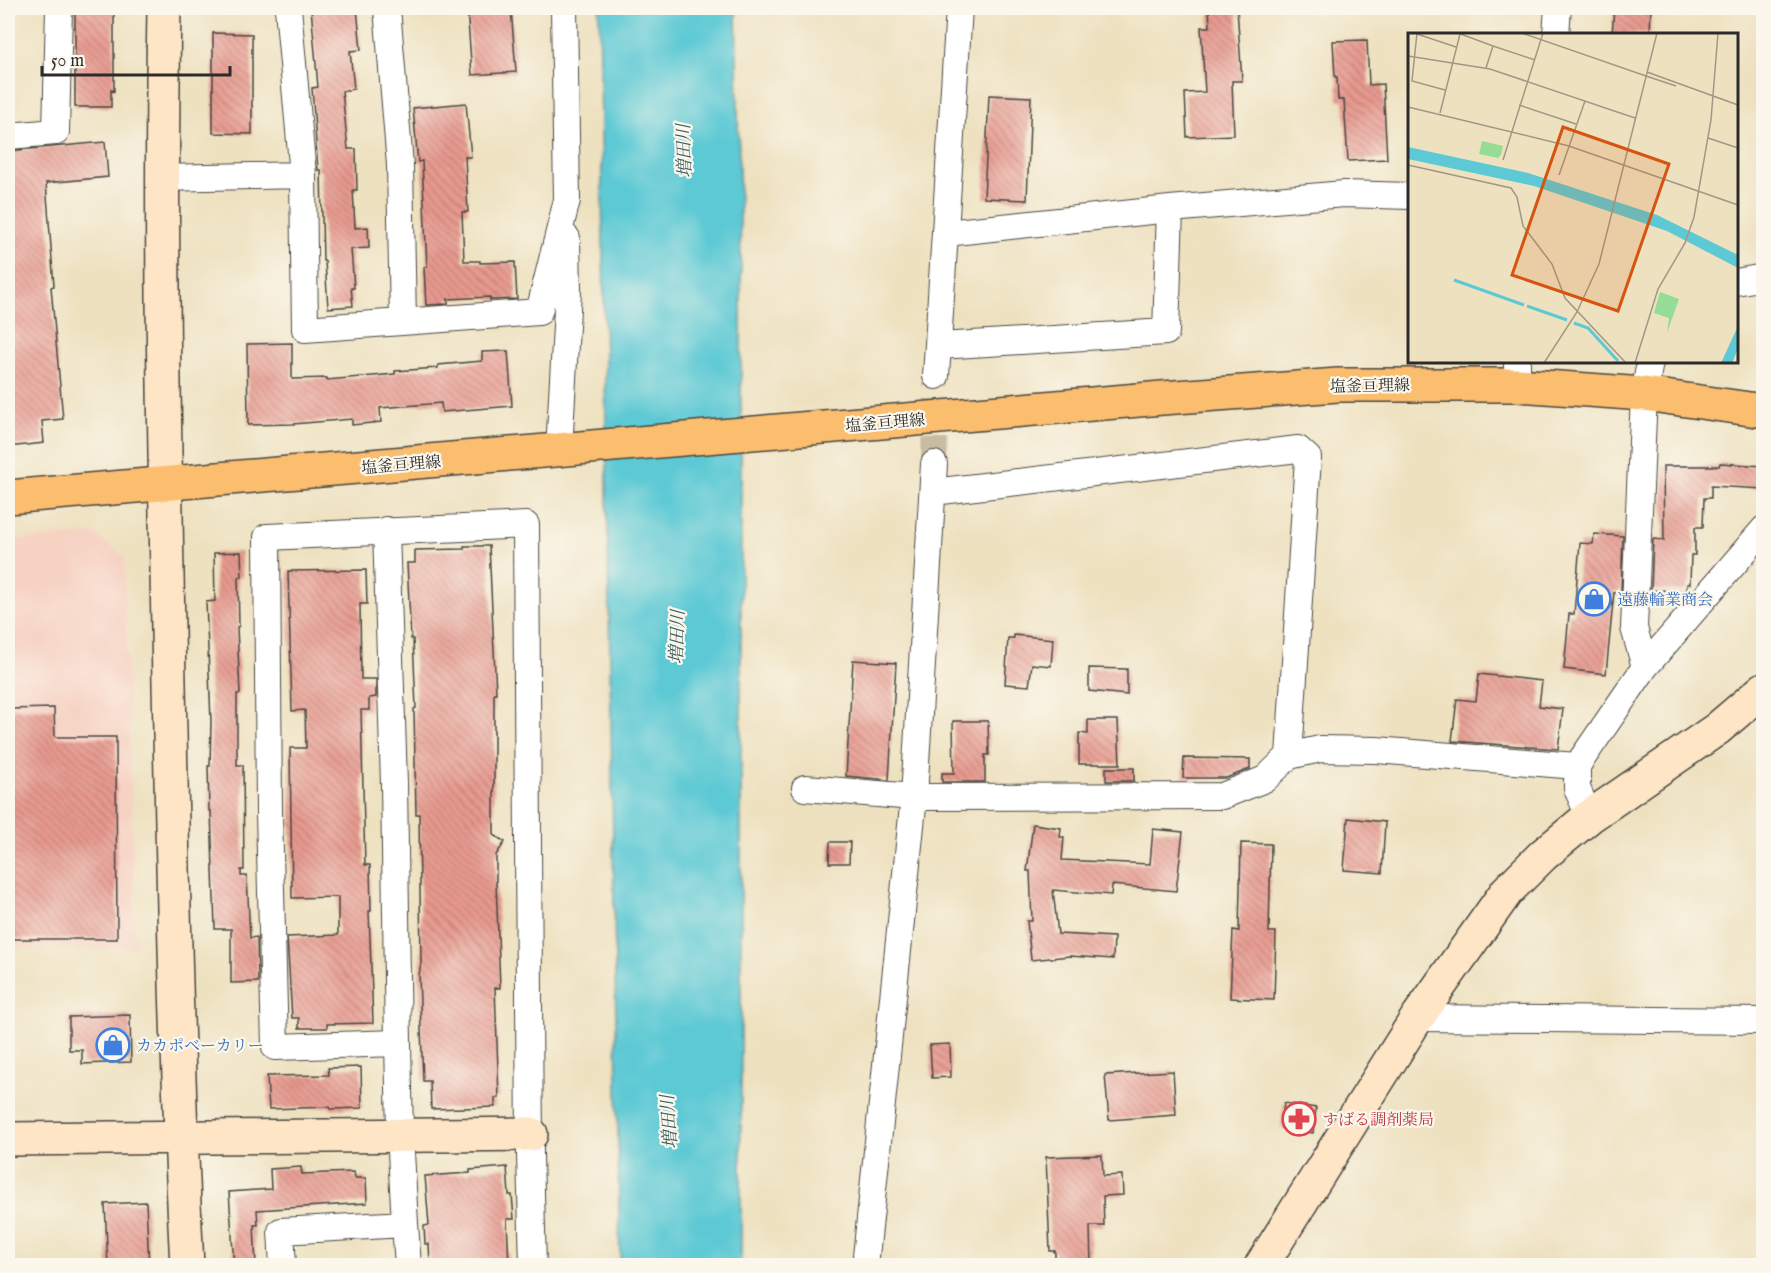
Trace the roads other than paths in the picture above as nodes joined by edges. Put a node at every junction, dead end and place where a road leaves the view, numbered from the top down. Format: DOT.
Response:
graph roads {
  1 [pos="59,8"];
  2 [pos="164,8"];
  3 [pos="288,8"];
  4 [pos="387,8"];
  5 [pos="564,8"];
  6 [pos="959,8"];
  7 [pos="1558,8"];
  8 [pos="1556,33"];
  9 [pos="8,136"];
  10 [pos="303,175"];
  11 [pos="161,178"];
  12 [pos="1408,196"];
  13 [pos="567,200"];
  14 [pos="1170,209"];
  15 [pos="946,233"];
  16 [pos="1764,277"];
  17 [pos="1738,282"];
  18 [pos="402,322"];
  19 [pos="939,346"];
  20 [pos="1650,363"];
  21 [pos="1517,373"];
  22 [pos="936,376"];
  23 [pos="1644,394"];
  24 [pos="1764,411"];
  25 [pos="564,450"];
  26 [pos="934,464"];
  27 [pos="165,484"];
  28 [pos="933,492"];
  29 [pos="8,497"];
  30 [pos="1764,529"];
  31 [pos="386,530"];
  32 [pos="1645,667"];
  33 [pos="1764,689"];
  34 [pos="1289,756"];
  35 [pos="1576,765"];
  36 [pos="804,788"];
  37 [pos="914,797"];
  38 [pos="1589,817"];
  39 [pos="1417,1018"];
  40 [pos="1764,1021"];
  41 [pos="398,1042"];
  42 [pos="399,1134"];
  43 [pos="531,1134"];
  44 [pos="180,1137"];
  45 [pos="8,1139"];
  46 [pos="405,1224"];
  47 [pos="187,1266"];
  48 [pos="284,1266"];
  49 [pos="408,1266"];
  50 [pos="533,1266"];
  51 [pos="865,1266"];
  52 [pos="1261,1266"];
  1 -- 9 [label="street"];
  2 -- 11 [label="street"];
  3 -- 10 [label="street"];
  4 -- 18 [label="street"];
  5 -- 13 [label="street"];
  6 -- 15 [label="street"];
  7 -- 8 [label="street"];
  10 -- 11 [label="street"];
  10 -- 18 [label="street"];
  11 -- 27 [label="street"];
  12 -- 14 [label="street"];
  13 -- 18 [label="street"];
  13 -- 25 [label="street"];
  14 -- 15 [label="street"];
  14 -- 19 [label="street"];
  15 -- 19 [label="street"];
  16 -- 17 [label="street"];
  19 -- 22 [label="street"];
  20 -- 23 [label="street"];
  21 -- 23 [label="main road, 塩釜亘理線"];
  21 -- 25 [label="main road, 塩釜亘理線"];
  23 -- 24 [label="main road, 塩釜亘理線"];
  23 -- 32 [label="street"];
  25 -- 27 [label="main road, 塩釜亘理線"];
  26 -- 28 [label="street"];
  27 -- 29 [label="main road, 塩釜亘理線"];
  27 -- 44 [label="street"];
  28 -- 34 [label="street"];
  28 -- 37 [label="street"];
  30 -- 32 [label="street"];
  31 -- 41 [label="street"];
  31 -- 41 [label="street"];
  31 -- 43 [label="street"];
  32 -- 35 [label="street"];
  33 -- 38 [label="street"];
  34 -- 35 [label="street"];
  34 -- 37 [label="street"];
  35 -- 38 [label="street"];
  36 -- 37 [label="street"];
  37 -- 51 [label="street"];
  38 -- 39 [label="street"];
  39 -- 40 [label="street"];
  39 -- 52 [label="street"];
  41 -- 42 [label="street"];
  42 -- 43 [label="street"];
  42 -- 44 [label="street"];
  42 -- 46 [label="street"];
  43 -- 50 [label="street"];
  44 -- 45 [label="street"];
  44 -- 47 [label="street"];
  46 -- 48 [label="street"];
  46 -- 49 [label="street"];
}
